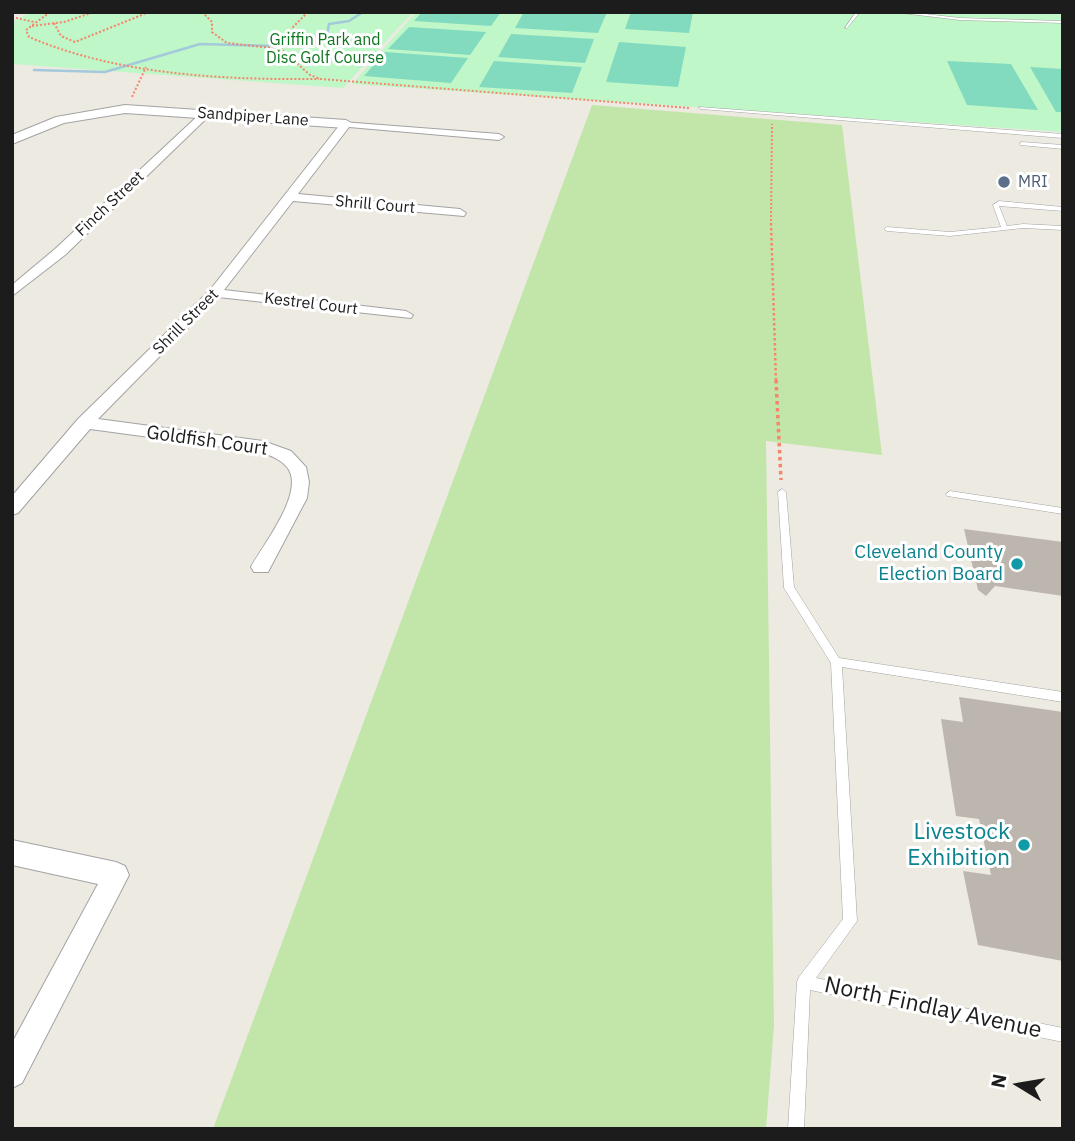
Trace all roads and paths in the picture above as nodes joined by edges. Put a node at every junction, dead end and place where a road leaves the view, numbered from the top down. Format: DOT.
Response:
graph roads {
  1 [pos="50,12"];
  2 [pos="94,12"];
  3 [pos="149,12"];
  4 [pos="202,12"];
  5 [pos="308,12"];
  6 [pos="858,12"];
  7 [pos="895,12"];
  8 [pos="928,12"];
  9 [pos="1030,14"];
  10 [pos="12,16"];
  11 [pos="974,16"];
  12 [pos="979,20"];
  13 [pos="1063,20"];
  14 [pos="34,22"];
  15 [pos="54,23"];
  16 [pos="30,26"];
  17 [pos="846,27"];
  18 [pos="281,48"];
  19 [pos="146,67"];
  20 [pos="321,79"];
  21 [pos="701,108"];
  22 [pos="125,109"];
  23 [pos="206,114"];
  24 [pos="771,114"];
  25 [pos="346,124"];
  26 [pos="1063,136"];
  27 [pos="499,137"];
  28 [pos="12,140"];
  29 [pos="1022,144"];
  30 [pos="1063,147"];
  31 [pos="289,197"];
  32 [pos="1063,209"];
  33 [pos="460,213"];
  34 [pos="1005,228"];
  35 [pos="1063,228"];
  36 [pos="887,229"];
  37 [pos="12,292"];
  38 [pos="215,293"];
  39 [pos="406,315"];
  40 [pos="84,423"];
  41 [pos="782,492"];
  42 [pos="950,494"];
  43 [pos="12,508"];
  44 [pos="1063,511"];
  45 [pos="261,567"];
  46 [pos="836,662"];
  47 [pos="1063,697"];
  48 [pos="12,852"];
  49 [pos="804,982"];
  50 [pos="1063,1035"];
  51 [pos="12,1073"];
  52 [pos="796,1129"];
  1 -- 14 [label="path"];
  2 -- 15 [label="path"];
  3 -- 15 [label="path"];
  4 -- 18 [label="path"];
  5 -- 18 [label="path"];
  6 -- 17 [label="lane"];
  7 -- 12 [label="lane"];
  8 -- 11 [label="lane"];
  9 -- 11 [label="lane"];
  9 -- 13 [label="lane"];
  10 -- 14 [label="path"];
  11 -- 12 [label="lane"];
  12 -- 13 [label="lane"];
  14 -- 16 [label="path"];
  15 -- 16 [label="path"];
  16 -- 19 [label="path"];
  18 -- 20 [label="path"];
  19 -- 20 [label="path"];
  19 -- 22 [label="path"];
  20 -- 21 [label="path"];
  21 -- 24 [label="lane"];
  22 -- 23 [label="street, Sandpiper Lane"];
  22 -- 28 [label="street, Sandpiper Lane"];
  23 -- 25 [label="street, Sandpiper Lane"];
  23 -- 37 [label="street, Finch Street"];
  24 -- 26 [label="lane"];
  24 -- 41 [label="path"];
  25 -- 27 [label="street, Sandpiper Lane"];
  25 -- 31 [label="street, Shrill Street"];
  29 -- 30 [label="lane"];
  31 -- 33 [label="street, Shrill Court"];
  31 -- 38 [label="street, Shrill Street"];
  32 -- 34 [label="lane"];
  34 -- 35 [label="lane"];
  34 -- 36 [label="lane"];
  38 -- 39 [label="street, Kestrel Court"];
  38 -- 40 [label="street, Shrill Street"];
  40 -- 43 [label="street, Shrill Street"];
  40 -- 45 [label="street, Goldfish Court"];
  41 -- 46 [label="lane"];
  42 -- 44 [label="lane"];
  46 -- 47 [label="lane"];
  46 -- 49 [label="lane"];
  48 -- 51 [label="street"];
  49 -- 50 [label="lane, North Findlay Avenue"];
  49 -- 52 [label="lane"];
}
